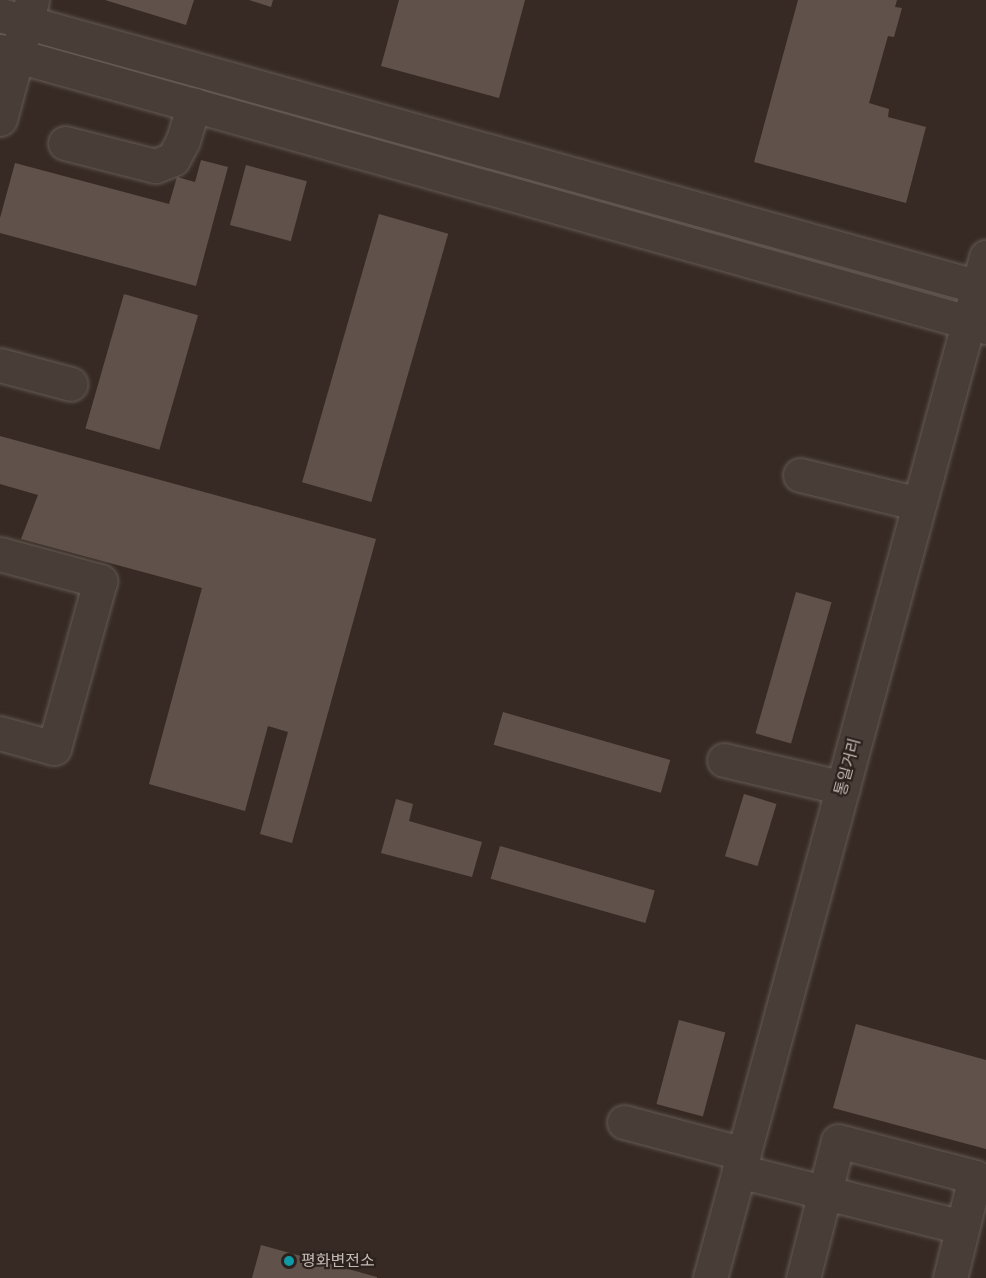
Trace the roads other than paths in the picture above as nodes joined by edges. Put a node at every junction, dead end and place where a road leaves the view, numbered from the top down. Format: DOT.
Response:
graph roads {
  1 [pos="19,13"];
  2 [pos="9,53"];
  3 [pos="194,105"];
  4 [pos="0,119"];
  5 [pos="65,144"];
  6 [pos="983,278"];
  7 [pos="977,325"];
  8 [pos="0,365"];
  9 [pos="71,384"];
  10 [pos="800,475"];
  11 [pos="919,504"];
  12 [pos="0,554"];
  13 [pos="0,733"];
  14 [pos="724,760"];
  15 [pos="843,788"];
  16 [pos="624,1122"];
  17 [pos="742,1163"];
  18 [pos="981,1178"];
  19 [pos="825,1193"];
  20 [pos="962,1227"];
  21 [pos="710,1278"];
  22 [pos="803,1278"];
  23 [pos="950,1278"];
  1 -- 2 [label="street"];
  1 -- 6 [label="street"];
  2 -- 3 [label="street"];
  2 -- 4 [label="street"];
  3 -- 5 [label="street"];
  3 -- 7 [label="street"];
  6 -- 7 [label="street, 통일거리"];
  7 -- 11 [label="street, 통일거리"];
  8 -- 9 [label="street"];
  10 -- 11 [label="street"];
  11 -- 15 [label="street, 통일거리"];
  12 -- 13 [label="street"];
  14 -- 15 [label="street"];
  15 -- 17 [label="street, 통일거리"];
  16 -- 17 [label="street"];
  17 -- 19 [label="street"];
  17 -- 21 [label="street, 통일거리"];
  18 -- 19 [label="street"];
  18 -- 20 [label="street"];
  19 -- 20 [label="street"];
  19 -- 22 [label="street"];
  20 -- 23 [label="street"];
}
